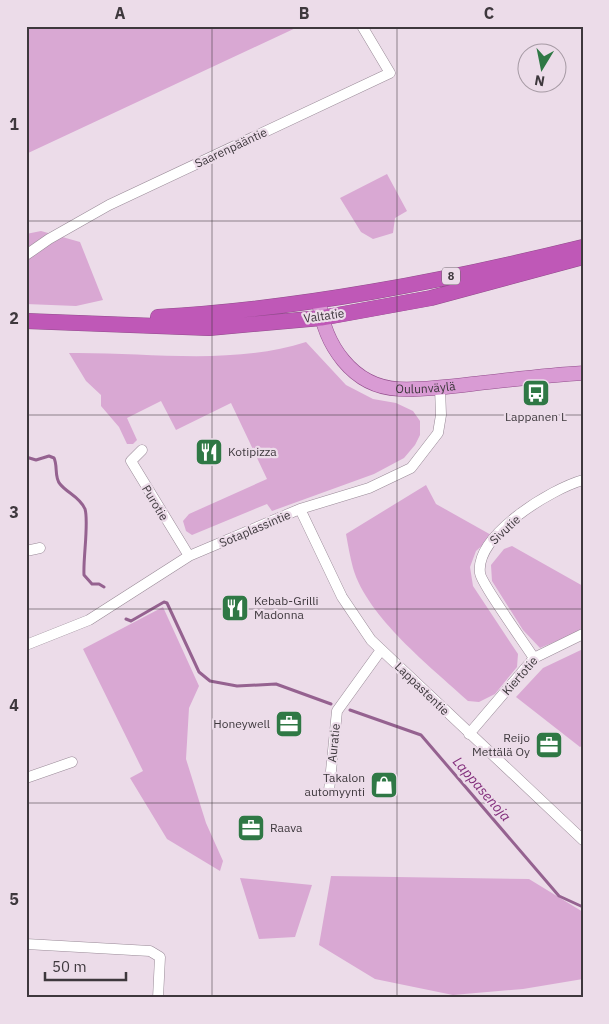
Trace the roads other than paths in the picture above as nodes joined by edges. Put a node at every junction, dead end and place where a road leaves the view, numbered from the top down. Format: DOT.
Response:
graph roads {
  1 [pos="362,26"];
  2 [pos="583,247"];
  3 [pos="26,255"];
  4 [pos="583,257"];
  5 [pos="319,301"];
  6 [pos="321,318"];
  7 [pos="26,321"];
  8 [pos="60,323"];
  9 [pos="583,373"];
  10 [pos="440,388"];
  11 [pos="142,450"];
  12 [pos="583,480"];
  13 [pos="300,509"];
  14 [pos="40,548"];
  15 [pos="26,551"];
  16 [pos="189,556"];
  17 [pos="583,634"];
  18 [pos="26,645"];
  19 [pos="381,650"];
  20 [pos="534,658"];
  21 [pos="469,734"];
  22 [pos="72,762"];
  23 [pos="26,778"];
  24 [pos="329,791"];
  25 [pos="583,840"];
  26 [pos="26,944"];
  27 [pos="158,998"];
  1 -- 3 [label="street, Saarenpääntie"];
  2 -- 5 [label="highway, Valtatie / 8"];
  4 -- 6 [label="highway, Valtatie / 8"];
  5 -- 6 [label="main road, Oulunväylä"];
  5 -- 8 [label="highway, Valtatie / 8"];
  6 -- 8 [label="highway, Valtatie / 8"];
  6 -- 10 [label="main road, Oulunväylä"];
  7 -- 8 [label="highway, Valtatie / 8"];
  9 -- 10 [label="main road, Oulunväylä"];
  10 -- 13 [label="street, Sotaplassintie"];
  11 -- 16 [label="street, Purotie"];
  12 -- 20 [label="street, Sivutie"];
  13 -- 16 [label="street, Sotaplassintie"];
  13 -- 19 [label="street, Lappastentie"];
  14 -- 15 [label="street"];
  16 -- 18 [label="street, Sotaplassintie"];
  17 -- 20 [label="street, Kiertotie"];
  19 -- 21 [label="street, Lappastentie"];
  19 -- 24 [label="street, Auratie"];
  20 -- 21 [label="street, Kiertotie"];
  21 -- 25 [label="street, Lappastentie"];
  22 -- 23 [label="street"];
  26 -- 27 [label="street"];
}
